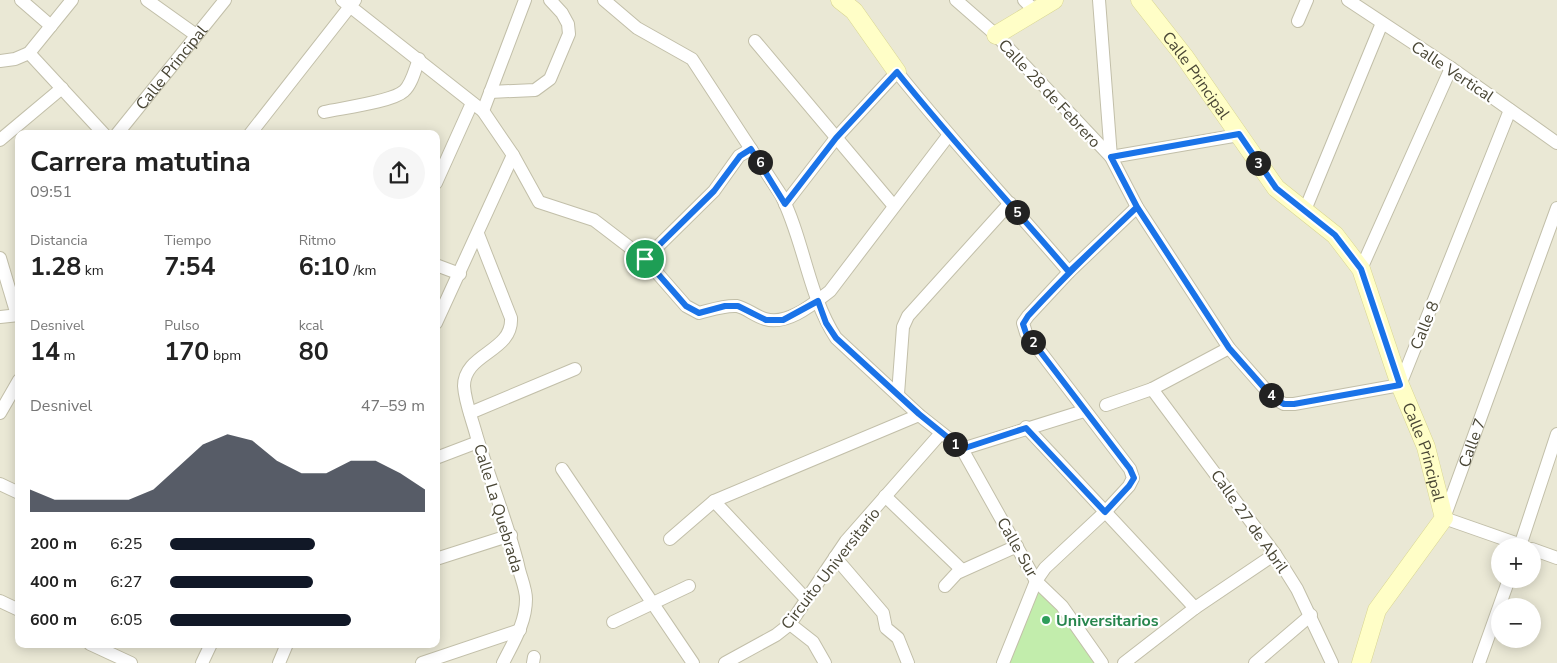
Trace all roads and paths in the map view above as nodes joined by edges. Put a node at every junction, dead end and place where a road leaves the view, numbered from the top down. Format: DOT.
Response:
graph roads {
  1 [pos="21,0"];
  2 [pos="72,0"];
  3 [pos="147,0"];
  4 [pos="225,0"];
  5 [pos="525,0"];
  6 [pos="550,0"];
  7 [pos="604,0"];
  8 [pos="840,0"];
  9 [pos="956,0"];
  10 [pos="1054,0"];
  11 [pos="1099,0"];
  12 [pos="1140,0"];
  13 [pos="1307,0"];
  14 [pos="1348,0"];
  15 [pos="349,2"];
  16 [pos="1030,6"];
  17 [pos="1298,21"];
  18 [pos="1382,23"];
  19 [pos="51,26"];
  20 [pos="196,35"];
  21 [pos="996,35"];
  22 [pos="754,41"];
  23 [pos="29,54"];
  24 [pos="419,59"];
  25 [pos="0,60"];
  26 [pos="1451,68"];
  27 [pos="897,72"];
  28 [pos="62,88"];
  29 [pos="490,92"];
  30 [pos="472,103"];
  31 [pos="483,110"];
  32 [pos="1510,110"];
  33 [pos="324,112"];
  34 [pos="100,130"];
  35 [pos="120,130"];
  36 [pos="253,130"];
  37 [pos="1239,134"];
  38 [pos="948,136"];
  39 [pos="836,138"];
  40 [pos="0,140"];
  41 [pos="1557,143"];
  42 [pos="751,149"];
  43 [pos="513,155"];
  44 [pos="1111,157"];
  45 [pos="440,174"];
  46 [pos="1010,203"];
  47 [pos="785,204"];
  48 [pos="893,205"];
  49 [pos="1137,207"];
  50 [pos="1557,208"];
  51 [pos="1305,210"];
  52 [pos="478,234"];
  53 [pos="0,258"];
  54 [pos="645,259"];
  55 [pos="440,266"];
  56 [pos="1361,269"];
  57 [pos="1069,272"];
  58 [pos="460,274"];
  59 [pos="818,301"];
  60 [pos="15,306"];
  61 [pos="15,315"];
  62 [pos="440,316"];
  63 [pos="0,317"];
  64 [pos="1229,348"];
  65 [pos="575,369"];
  66 [pos="1400,385"];
  67 [pos="15,387"];
  68 [pos="1152,389"];
  69 [pos="898,394"];
  70 [pos="1106,405"];
  71 [pos="1084,411"];
  72 [pos="0,413"];
  73 [pos="470,413"];
  74 [pos="919,414"];
  75 [pos="1026,428"];
  76 [pos="941,434"];
  77 [pos="1557,434"];
  78 [pos="478,442"];
  79 [pos="962,449"];
  80 [pos="440,456"];
  81 [pos="562,469"];
  82 [pos="0,484"];
  83 [pos="15,491"];
  84 [pos="885,496"];
  85 [pos="714,501"];
  86 [pos="1105,512"];
  87 [pos="1444,518"];
  88 [pos="510,535"];
  89 [pos="1499,538"];
  90 [pos="1527,538"];
  91 [pos="670,539"];
  92 [pos="1017,546"];
  93 [pos="1541,553"];
  94 [pos="1275,554"];
  95 [pos="835,557"];
  96 [pos="440,558"];
  97 [pos="1557,558"];
  98 [pos="962,570"];
  99 [pos="1036,581"];
  100 [pos="689,586"];
  101 [pos="946,586"];
  102 [pos="1506,588"];
  103 [pos="806,599"];
  104 [pos="0,601"];
  105 [pos="653,603"];
  106 [pos="15,608"];
  107 [pos="1195,608"];
  108 [pos="1311,616"];
  109 [pos="613,622"];
  110 [pos="790,624"];
  111 [pos="520,630"];
  112 [pos="99,648"];
  113 [pos="209,648"];
  114 [pos="285,648"];
  115 [pos="131,663"];
  116 [pos="202,663"];
  117 [pos="279,663"];
  118 [pos="422,663"];
  119 [pos="503,663"];
  120 [pos="693,663"];
  121 [pos="725,663"];
  122 [pos="825,663"];
  123 [pos="908,663"];
  124 [pos="1003,663"];
  125 [pos="1102,663"];
  126 [pos="1124,663"];
  127 [pos="1256,663"];
  128 [pos="1332,663"];
  129 [pos="1361,663"];
  130 [pos="1479,663"];
  1 -- 19 [label="street"];
  2 -- 19 [label="street"];
  3 -- 20 [label="street"];
  4 -- 20 [label="street, Calle Principal"];
  5 -- 29 [label="street"];
  6 -- 29 [label="street"];
  7 -- 42 [label="street"];
  8 -- 27 [label="street"];
  9 -- 21 [label="street, Calle 28 de Febrero"];
  10 -- 16 [label="street"];
  11 -- 44 [label="street"];
  12 -- 37 [label="street, Calle Principal"];
  13 -- 17 [label="street"];
  14 -- 18 [label="street, Calle Vertical"];
  15 -- 24 [label="street"];
  15 -- 36 [label="street"];
  16 -- 21 [label="street"];
  18 -- 26 [label="street, Calle Vertical"];
  18 -- 51 [label="street"];
  19 -- 23 [label="street"];
  20 -- 35 [label="street, Calle Principal"];
  21 -- 44 [label="street, Calle 28 de Febrero"];
  22 -- 39 [label="street"];
  23 -- 25 [label="street"];
  23 -- 28 [label="street"];
  24 -- 30 [label="street"];
  24 -- 33 [label="street"];
  26 -- 32 [label="street, Calle Vertical"];
  26 -- 56 [label="street"];
  27 -- 38 [label="street"];
  27 -- 39 [label="street"];
  28 -- 34 [label="street"];
  28 -- 40 [label="street"];
  29 -- 31 [label="street"];
  30 -- 31 [label="street"];
  30 -- 45 [label="street"];
  31 -- 43 [label="street"];
  32 -- 41 [label="street, Calle Vertical"];
  32 -- 66 [label="street, Calle 8"];
  37 -- 44 [label="street"];
  37 -- 51 [label="street, Calle Principal"];
  38 -- 46 [label="street"];
  38 -- 48 [label="street"];
  39 -- 47 [label="street"];
  39 -- 48 [label="street"];
  42 -- 47 [label="street"];
  42 -- 54 [label="street"];
  43 -- 52 [label="street"];
  43 -- 54 [label="street"];
  44 -- 49 [label="street, Calle 28 de Febrero"];
  46 -- 57 [label="street"];
  46 -- 69 [label="street"];
  47 -- 59 [label="street"];
  48 -- 59 [label="street"];
  49 -- 57 [label="street"];
  49 -- 64 [label="street, Calle 28 de Febrero"];
  50 -- 87 [label="street, Calle 7"];
  51 -- 56 [label="street, Calle Principal"];
  52 -- 58 [label="street"];
  52 -- 73 [label="street, Calle La Quebrada"];
  53 -- 60 [label="street"];
  54 -- 59 [label="street"];
  55 -- 58 [label="street"];
  56 -- 66 [label="street, Calle Principal"];
  57 -- 71 [label="street"];
  58 -- 62 [label="street"];
  59 -- 69 [label="street"];
  61 -- 63 [label="street"];
  64 -- 66 [label="street"];
  64 -- 68 [label="street"];
  65 -- 73 [label="street"];
  66 -- 87 [label="street, Calle Principal"];
  67 -- 72 [label="street"];
  68 -- 70 [label="street"];
  68 -- 94 [label="street, Calle 27 de Abril"];
  69 -- 74 [label="street"];
  71 -- 75 [label="street"];
  71 -- 86 [label="street"];
  73 -- 78 [label="street, Calle La Quebrada"];
  74 -- 76 [label="street"];
  74 -- 85 [label="street"];
  75 -- 79 [label="street"];
  75 -- 86 [label="street"];
  76 -- 79 [label="street"];
  76 -- 84 [label="street, Circuito Universitario"];
  77 -- 90 [label="street"];
  78 -- 80 [label="street"];
  78 -- 88 [label="street, Calle La Quebrada"];
  79 -- 92 [label="street, Calle Sur"];
  81 -- 105 [label="street"];
  82 -- 83 [label="street"];
  84 -- 95 [label="street, Circuito Universitario"];
  84 -- 98 [label="street"];
  85 -- 91 [label="street"];
  85 -- 103 [label="street"];
  86 -- 99 [label="street"];
  86 -- 107 [label="street"];
  87 -- 89 [label="street, Calle Principal"];
  87 -- 129 [label="street, Calle 7"];
  88 -- 96 [label="street"];
  88 -- 111 [label="street, Calle La Quebrada"];
  92 -- 98 [label="street"];
  92 -- 99 [label="street, Calle Sur"];
  93 -- 97 [label="street, Calle Principal"];
  94 -- 107 [label="street"];
  94 -- 108 [label="street, Calle 27 de Abril"];
  95 -- 103 [label="street, Circuito Universitario"];
  95 -- 123 [label="street"];
  98 -- 101 [label="street"];
  99 -- 124 [label="street"];
  99 -- 125 [label="street, Calle Sur"];
  100 -- 105 [label="street"];
  102 -- 130 [label="street"];
  103 -- 110 [label="street, Circuito Universitario"];
  104 -- 106 [label="street"];
  105 -- 109 [label="street"];
  105 -- 120 [label="street"];
  107 -- 126 [label="street"];
  108 -- 127 [label="street"];
  108 -- 128 [label="street, Calle 27 de Abril"];
  110 -- 121 [label="street, Circuito Universitario"];
  110 -- 122 [label="street"];
  111 -- 118 [label="street"];
  111 -- 119 [label="street, Calle La Quebrada"];
  112 -- 115 [label="street"];
  113 -- 116 [label="street"];
  114 -- 117 [label="street"];
}
